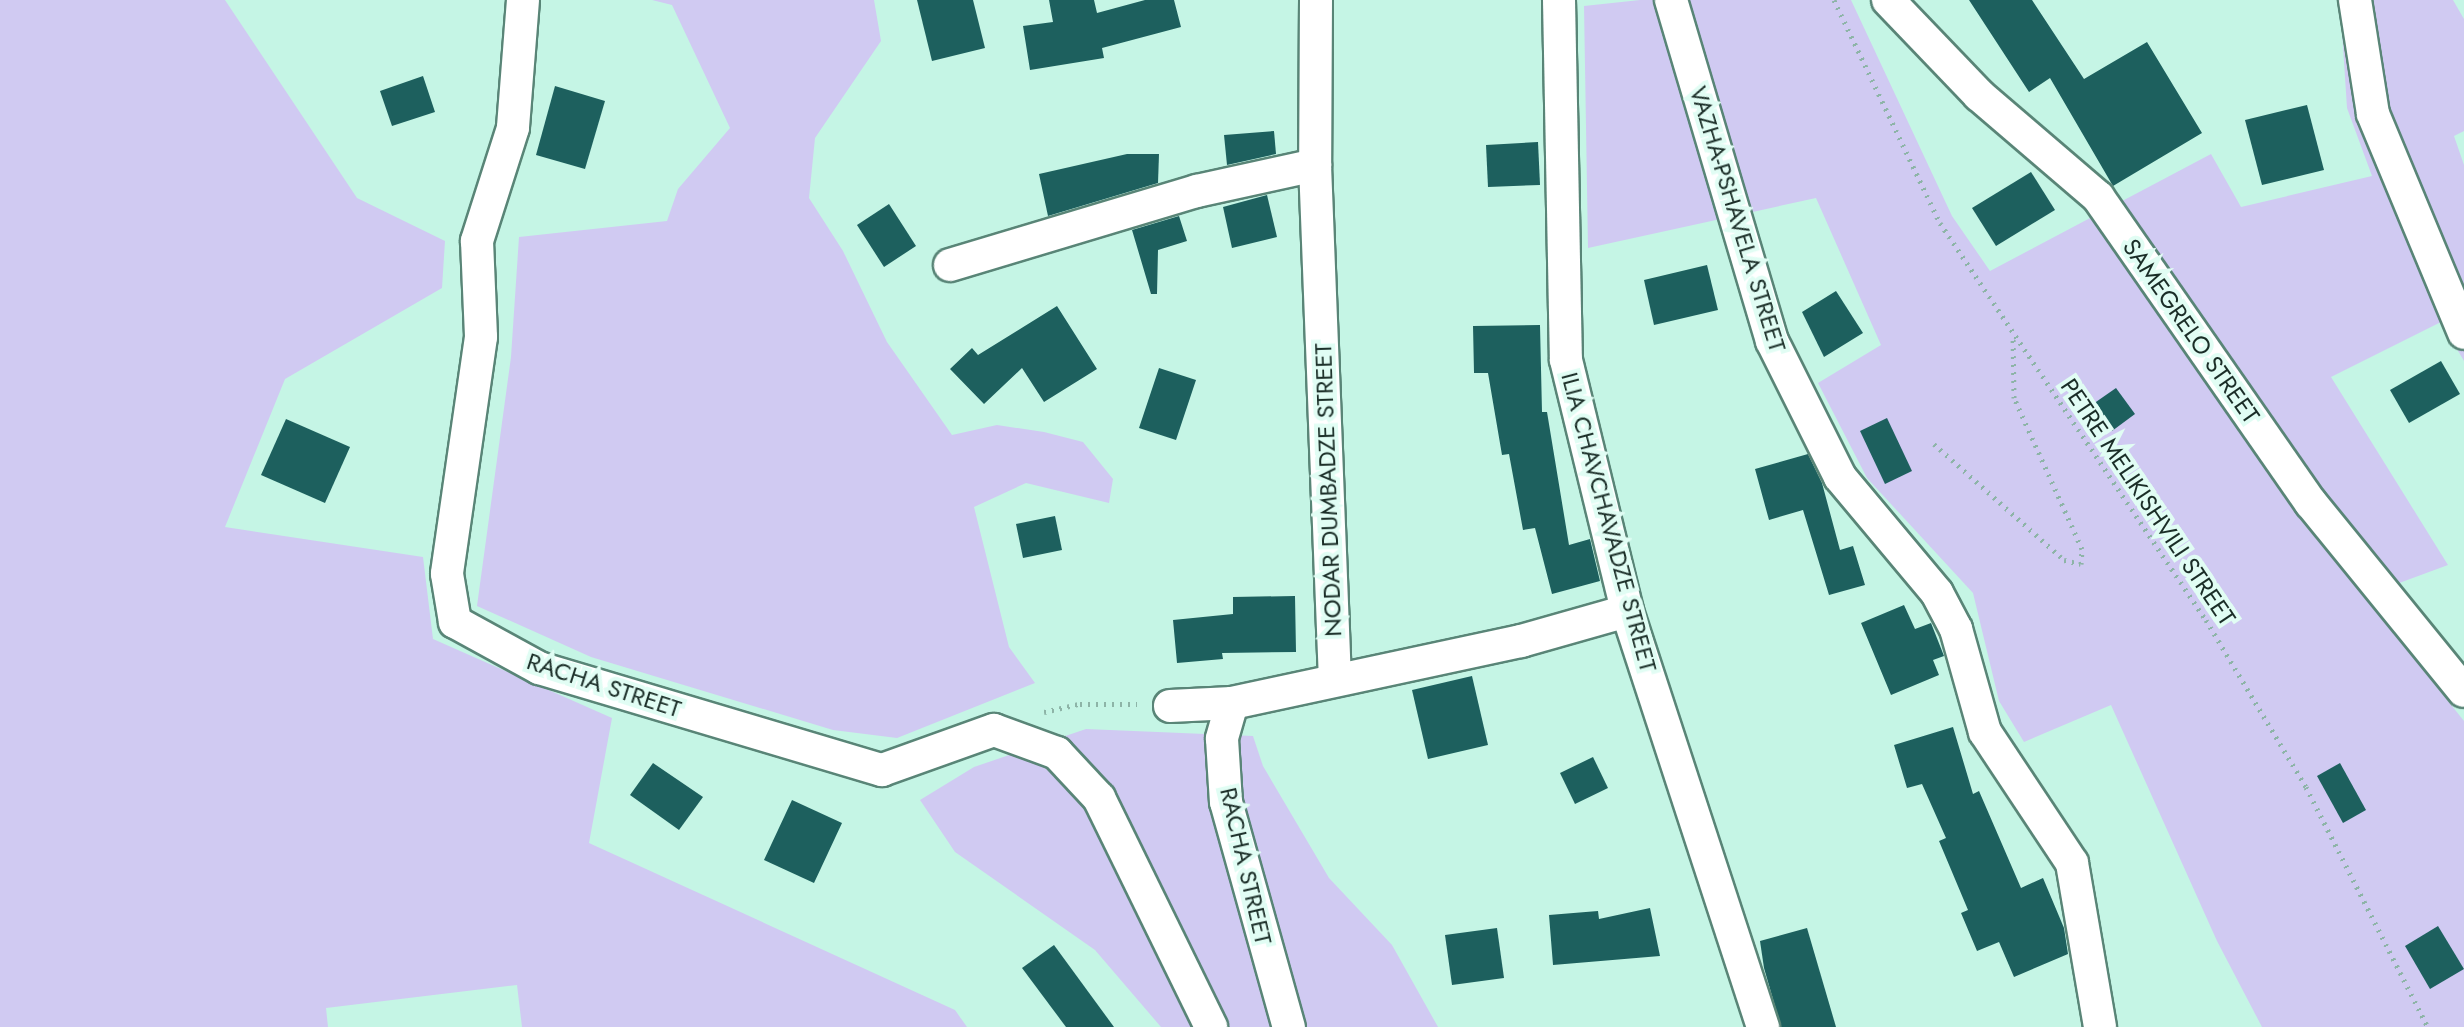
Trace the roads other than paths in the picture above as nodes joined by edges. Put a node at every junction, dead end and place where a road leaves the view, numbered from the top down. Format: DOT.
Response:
graph roads {
  1 [pos="523,0"];
  2 [pos="1316,0"];
  3 [pos="1559,0"];
  4 [pos="1671,0"];
  5 [pos="1888,0"];
  6 [pos="2355,0"];
  7 [pos="1315,165"];
  8 [pos="950,265"];
  9 [pos="2464,333"];
  10 [pos="1627,611"];
  11 [pos="1335,680"];
  12 [pos="2464,691"];
  13 [pos="1232,703"];
  14 [pos="1170,706"];
  15 [pos="1211,1027"];
  16 [pos="1289,1027"];
  17 [pos="1763,1027"];
  18 [pos="2100,1027"];
  1 -- 15 [label="street, RACHA STREET"];
  2 -- 7 [label="street, NODAR DUMBADZE STREET"];
  3 -- 10 [label="street, ILIA CHAVCHAVADZE STREET"];
  4 -- 18 [label="street, VAZHA-PSHAVELA STREET"];
  5 -- 12 [label="street, SAMEGRELO STREET"];
  6 -- 9 [label="street"];
  7 -- 8 [label="street"];
  7 -- 11 [label="street, NODAR DUMBADZE STREET"];
  10 -- 11 [label="street"];
  10 -- 17 [label="street, ILIA CHAVCHAVADZE STREET"];
  11 -- 13 [label="street"];
  13 -- 14 [label="street"];
  13 -- 16 [label="street, RACHA STREET"];
}
